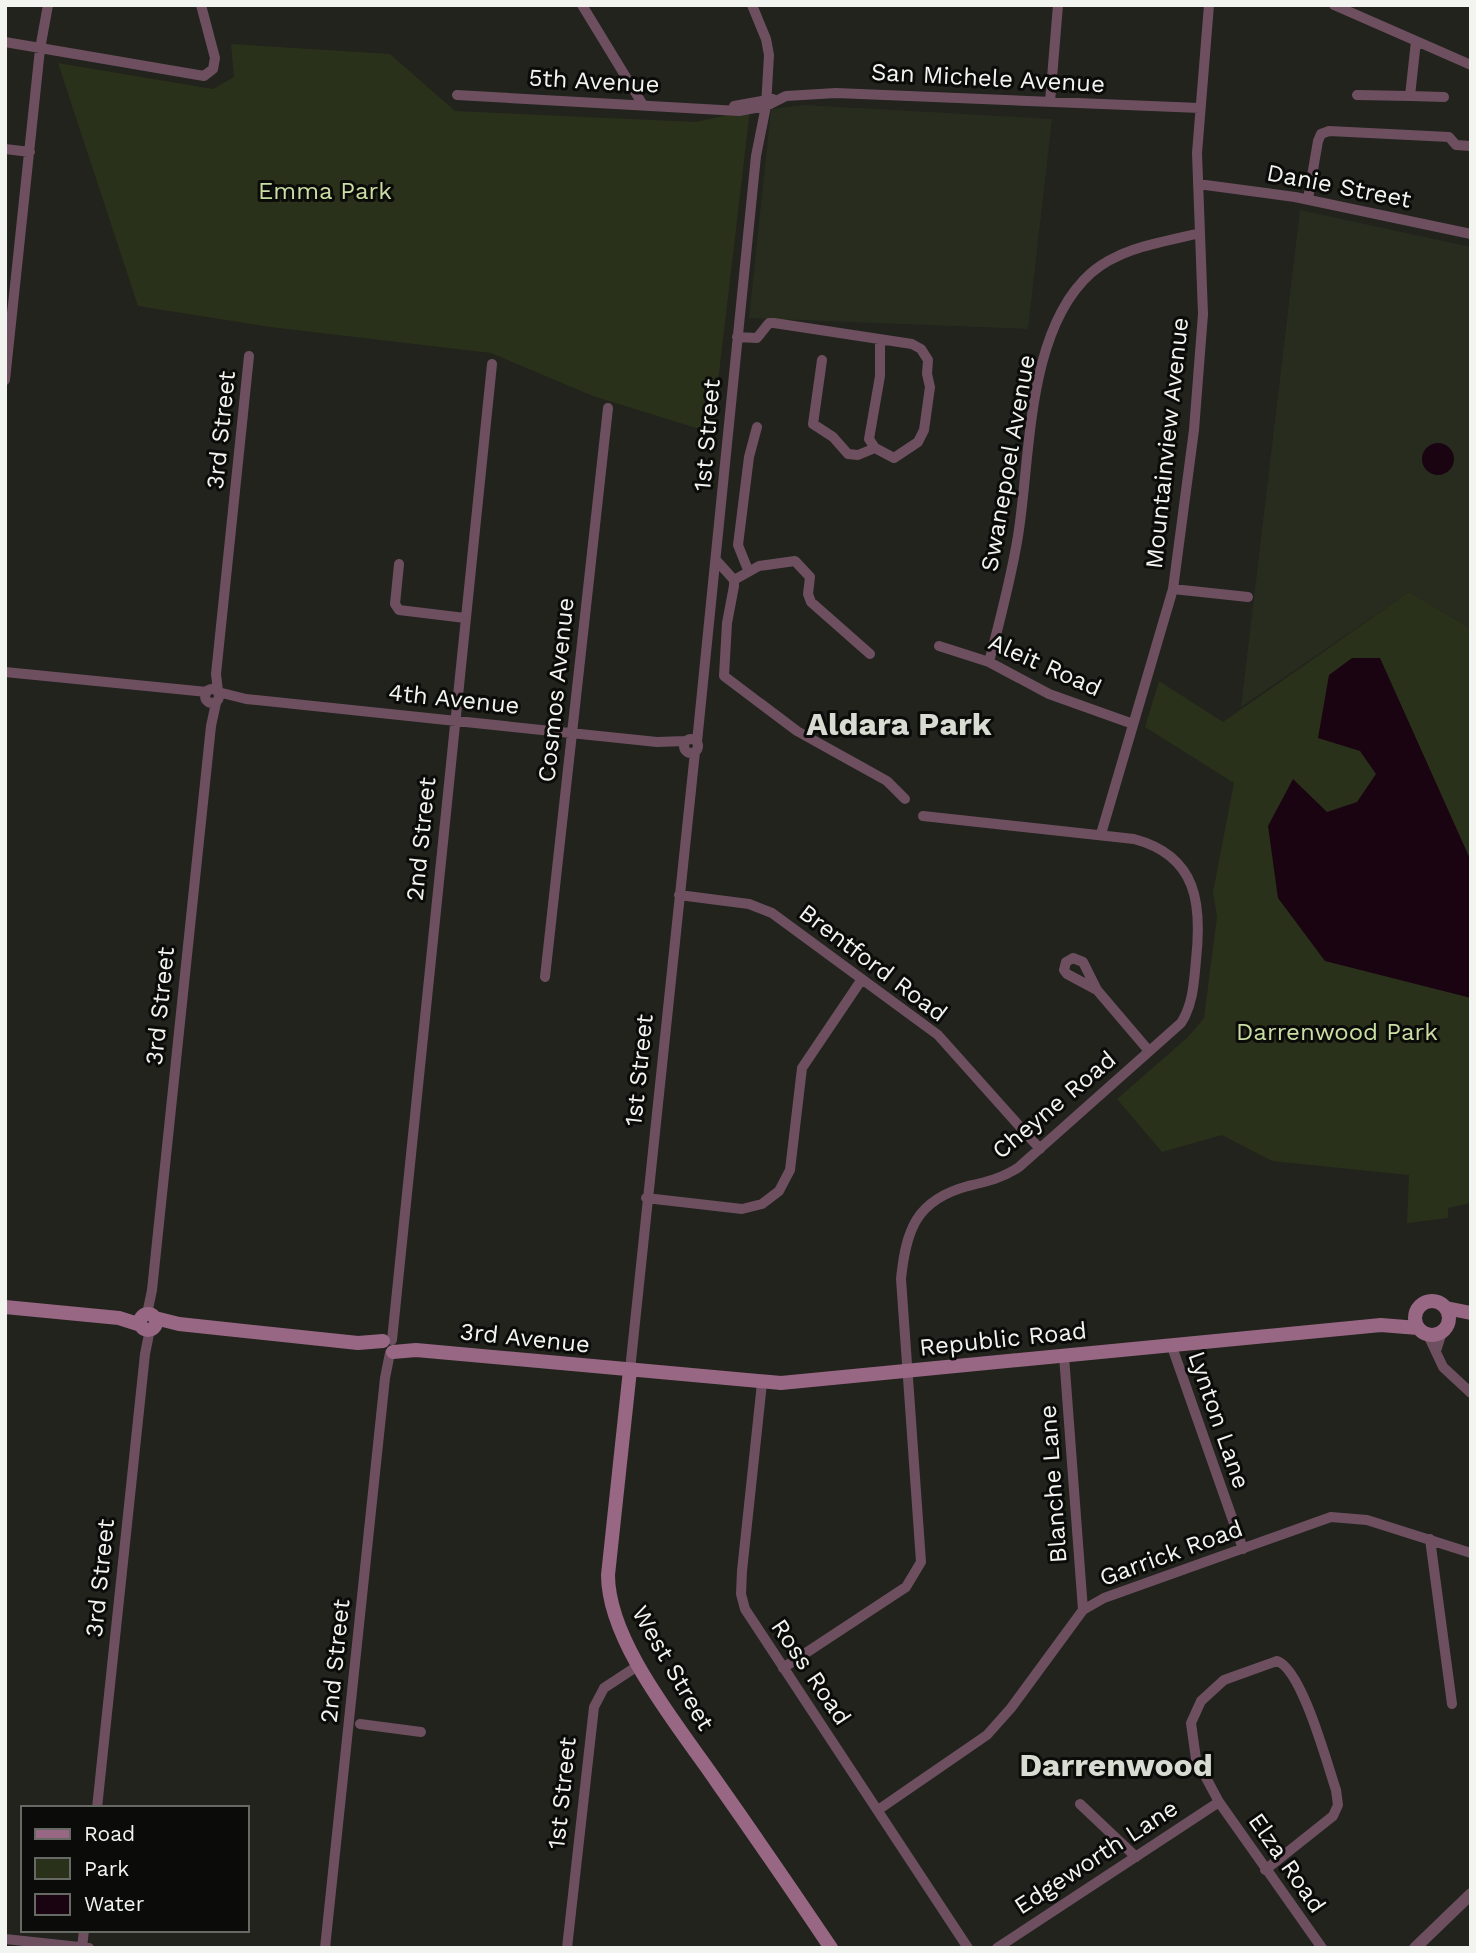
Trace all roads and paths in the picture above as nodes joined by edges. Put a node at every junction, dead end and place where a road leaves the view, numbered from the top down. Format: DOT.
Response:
graph roads {
  1 [pos="48,5"];
  2 [pos="201,5"];
  3 [pos="582,5"];
  4 [pos="752,5"];
  5 [pos="1058,5"];
  6 [pos="1209,5"];
  7 [pos="1334,5"];
  8 [pos="1416,41"];
  9 [pos="5,42"];
  10 [pos="40,48"];
  11 [pos="1470,63"];
  12 [pos="457,94"];
  13 [pos="1357,95"];
  14 [pos="1410,96"];
  15 [pos="1444,97"];
  16 [pos="766,100"];
  17 [pos="1050,102"];
  18 [pos="643,105"];
  19 [pos="1199,108"];
  20 [pos="728,109"];
  21 [pos="1471,146"];
  22 [pos="5,149"];
  23 [pos="30,152"];
  24 [pos="1198,184"];
  25 [pos="1308,199"];
  26 [pos="1200,233"];
  27 [pos="1471,234"];
  28 [pos="737,337"];
  29 [pos="880,340"];
  30 [pos="248,356"];
  31 [pos="822,360"];
  32 [pos="492,364"];
  33 [pos="5,380"];
  34 [pos="608,408"];
  35 [pos="757,426"];
  36 [pos="875,448"];
  37 [pos="717,561"];
  38 [pos="399,564"];
  39 [pos="748,570"];
  40 [pos="734,580"];
  41 [pos="1172,589"];
  42 [pos="1248,597"];
  43 [pos="465,618"];
  44 [pos="939,646"];
  45 [pos="870,654"];
  46 [pos="989,662"];
  47 [pos="5,672"];
  48 [pos="213,696"];
  49 [pos="454,720"];
  50 [pos="1133,724"];
  51 [pos="573,733"];
  52 [pos="690,746"];
  53 [pos="905,799"];
  54 [pos="923,816"];
  55 [pos="1101,834"];
  56 [pos="679,895"];
  57 [pos="545,977"];
  58 [pos="862,979"];
  59 [pos="1097,990"];
  60 [pos="1149,1051"];
  61 [pos="1040,1149"];
  62 [pos="646,1198"];
  63 [pos="5,1307"];
  64 [pos="1446,1308"];
  65 [pos="1417,1310"];
  66 [pos="1471,1315"];
  67 [pos="148,1322"];
  68 [pos="1381,1325"];
  69 [pos="1434,1330"];
  70 [pos="1171,1344"];
  71 [pos="388,1347"];
  72 [pos="1064,1356"];
  73 [pos="630,1370"];
  74 [pos="908,1371"];
  75 [pos="762,1383"];
  76 [pos="1471,1393"];
  77 [pos="1430,1539"];
  78 [pos="1243,1549"];
  79 [pos="1471,1553"];
  80 [pos="1083,1610"];
  81 [pos="639,1665"];
  82 [pos="783,1668"];
  83 [pos="1452,1704"];
  84 [pos="360,1724"];
  85 [pos="421,1732"];
  86 [pos="1219,1802"];
  87 [pos="1080,1804"];
  88 [pos="97,1806"];
  89 [pos="878,1810"];
  90 [pos="1136,1857"];
  91 [pos="1265,1870"];
  92 [pos="1471,1894"];
  93 [pos="5,1939"];
  94 [pos="82,1947"];
  95 [pos="89,1948"];
  96 [pos="325,1948"];
  97 [pos="567,1948"];
  98 [pos="831,1948"];
  99 [pos="968,1948"];
  100 [pos="997,1948"];
  101 [pos="1322,1948"];
  102 [pos="1415,1948"];
  1 -- 10 [label="street"];
  2 -- 10 [label="street"];
  3 -- 18 [label="street"];
  4 -- 16 [label="street, 1st Street"];
  5 -- 17 [label="street"];
  6 -- 19 [label="street, Mountainview Avenue"];
  7 -- 8 [label="street"];
  8 -- 11 [label="street"];
  8 -- 14 [label="street"];
  9 -- 10 [label="street"];
  10 -- 23 [label="street"];
  12 -- 18 [label="street, 5th Avenue"];
  13 -- 14 [label="street"];
  14 -- 15 [label="street"];
  16 -- 17 [label="street, San Michele Avenue"];
  16 -- 20 [label="street, San Michele Avenue"];
  16 -- 28 [label="street, 1st Street"];
  17 -- 19 [label="street, San Michele Avenue"];
  18 -- 20 [label="street, 5th Avenue"];
  19 -- 24 [label="street, Mountainview Avenue"];
  21 -- 25 [label="street"];
  22 -- 23 [label="street"];
  23 -- 33 [label="street"];
  24 -- 25 [label="street, Danie Street"];
  24 -- 26 [label="street, Mountainview Avenue"];
  25 -- 27 [label="street, Danie Street"];
  26 -- 41 [label="street, Mountainview Avenue"];
  26 -- 46 [label="street, Swanepoel Avenue"];
  28 -- 29 [label="street"];
  28 -- 37 [label="street, 1st Street"];
  29 -- 36 [label="street"];
  29 -- 36 [label="street"];
  30 -- 48 [label="street, 3rd Street"];
  31 -- 36 [label="street"];
  32 -- 43 [label="street, 2nd Street"];
  34 -- 51 [label="street, Cosmos Avenue"];
  35 -- 39 [label="street"];
  37 -- 40 [label="street"];
  37 -- 52 [label="street, 1st Street"];
  38 -- 43 [label="street"];
  39 -- 40 [label="street"];
  39 -- 45 [label="street"];
  40 -- 53 [label="street"];
  41 -- 42 [label="street"];
  41 -- 50 [label="street, Mountainview Avenue"];
  43 -- 49 [label="street, 2nd Street"];
  44 -- 46 [label="street, Aleit Road"];
  46 -- 50 [label="street, Aleit Road"];
  47 -- 48 [label="street, 4th Avenue"];
  48 -- 49 [label="street, 4th Avenue"];
  48 -- 67 [label="street, 3rd Street"];
  49 -- 51 [label="street, 4th Avenue"];
  49 -- 71 [label="street, 2nd Street"];
  50 -- 55 [label="street, Mountainview Avenue"];
  51 -- 52 [label="street, 4th Avenue"];
  51 -- 57 [label="street, Cosmos Avenue"];
  52 -- 56 [label="street, 1st Street"];
  54 -- 55 [label="street, Cheyne Road"];
  55 -- 60 [label="street, Cheyne Road"];
  56 -- 58 [label="street, Brentford Road"];
  56 -- 62 [label="street, 1st Street"];
  58 -- 61 [label="street, Brentford Road"];
  58 -- 62 [label="street"];
  59 -- 60 [label="street"];
  60 -- 61 [label="street, Cheyne Road"];
  61 -- 74 [label="street, Cheyne Road"];
  62 -- 73 [label="street, 1st Street"];
  63 -- 67 [label="main road, 3rd Avenue"];
  64 -- 65 [label="main road, Republic Road"];
  64 -- 66 [label="main road, Republic Road"];
  64 -- 69 [label="main road"];
  65 -- 68 [label="main road, Republic Road"];
  65 -- 69 [label="main road"];
  66 -- 69 [label="main road, Republic Road"];
  67 -- 71 [label="main road, 3rd Avenue"];
  67 -- 88 [label="street, 3rd Street"];
  68 -- 69 [label="main road, Republic Road"];
  68 -- 70 [label="main road, Republic Road"];
  69 -- 76 [label="street"];
  70 -- 72 [label="main road, Republic Road"];
  70 -- 78 [label="street, Lynton Lane"];
  71 -- 73 [label="main road, 3rd Avenue"];
  71 -- 96 [label="street, 2nd Street"];
  72 -- 74 [label="main road, Republic Road"];
  72 -- 80 [label="street, Blanche Lane"];
  73 -- 75 [label="main road, Republic Road"];
  73 -- 81 [label="main road, West Street"];
  74 -- 75 [label="main road, Republic Road"];
  74 -- 82 [label="street, Cheyne Road"];
  75 -- 82 [label="street, Ross Road"];
  77 -- 78 [label="street, Garrick Road"];
  77 -- 79 [label="street, Garrick Road"];
  77 -- 83 [label="street"];
  78 -- 80 [label="street, Garrick Road"];
  80 -- 89 [label="street, Garrick Road"];
  81 -- 97 [label="street, 1st Street"];
  81 -- 98 [label="main road, West Street"];
  82 -- 89 [label="street, Ross Road"];
  84 -- 85 [label="street"];
  86 -- 90 [label="street, Edgeworth Lane"];
  86 -- 91 [label="street, Elza Road"];
  86 -- 91 [label="street, Elza Road"];
  87 -- 90 [label="street"];
  89 -- 99 [label="street, Ross Road"];
  90 -- 100 [label="street, Edgeworth Lane"];
  91 -- 101 [label="street, Elza Road"];
  92 -- 102 [label="street"];
  93 -- 94 [label="street"];
  94 -- 95 [label="street"];
}
